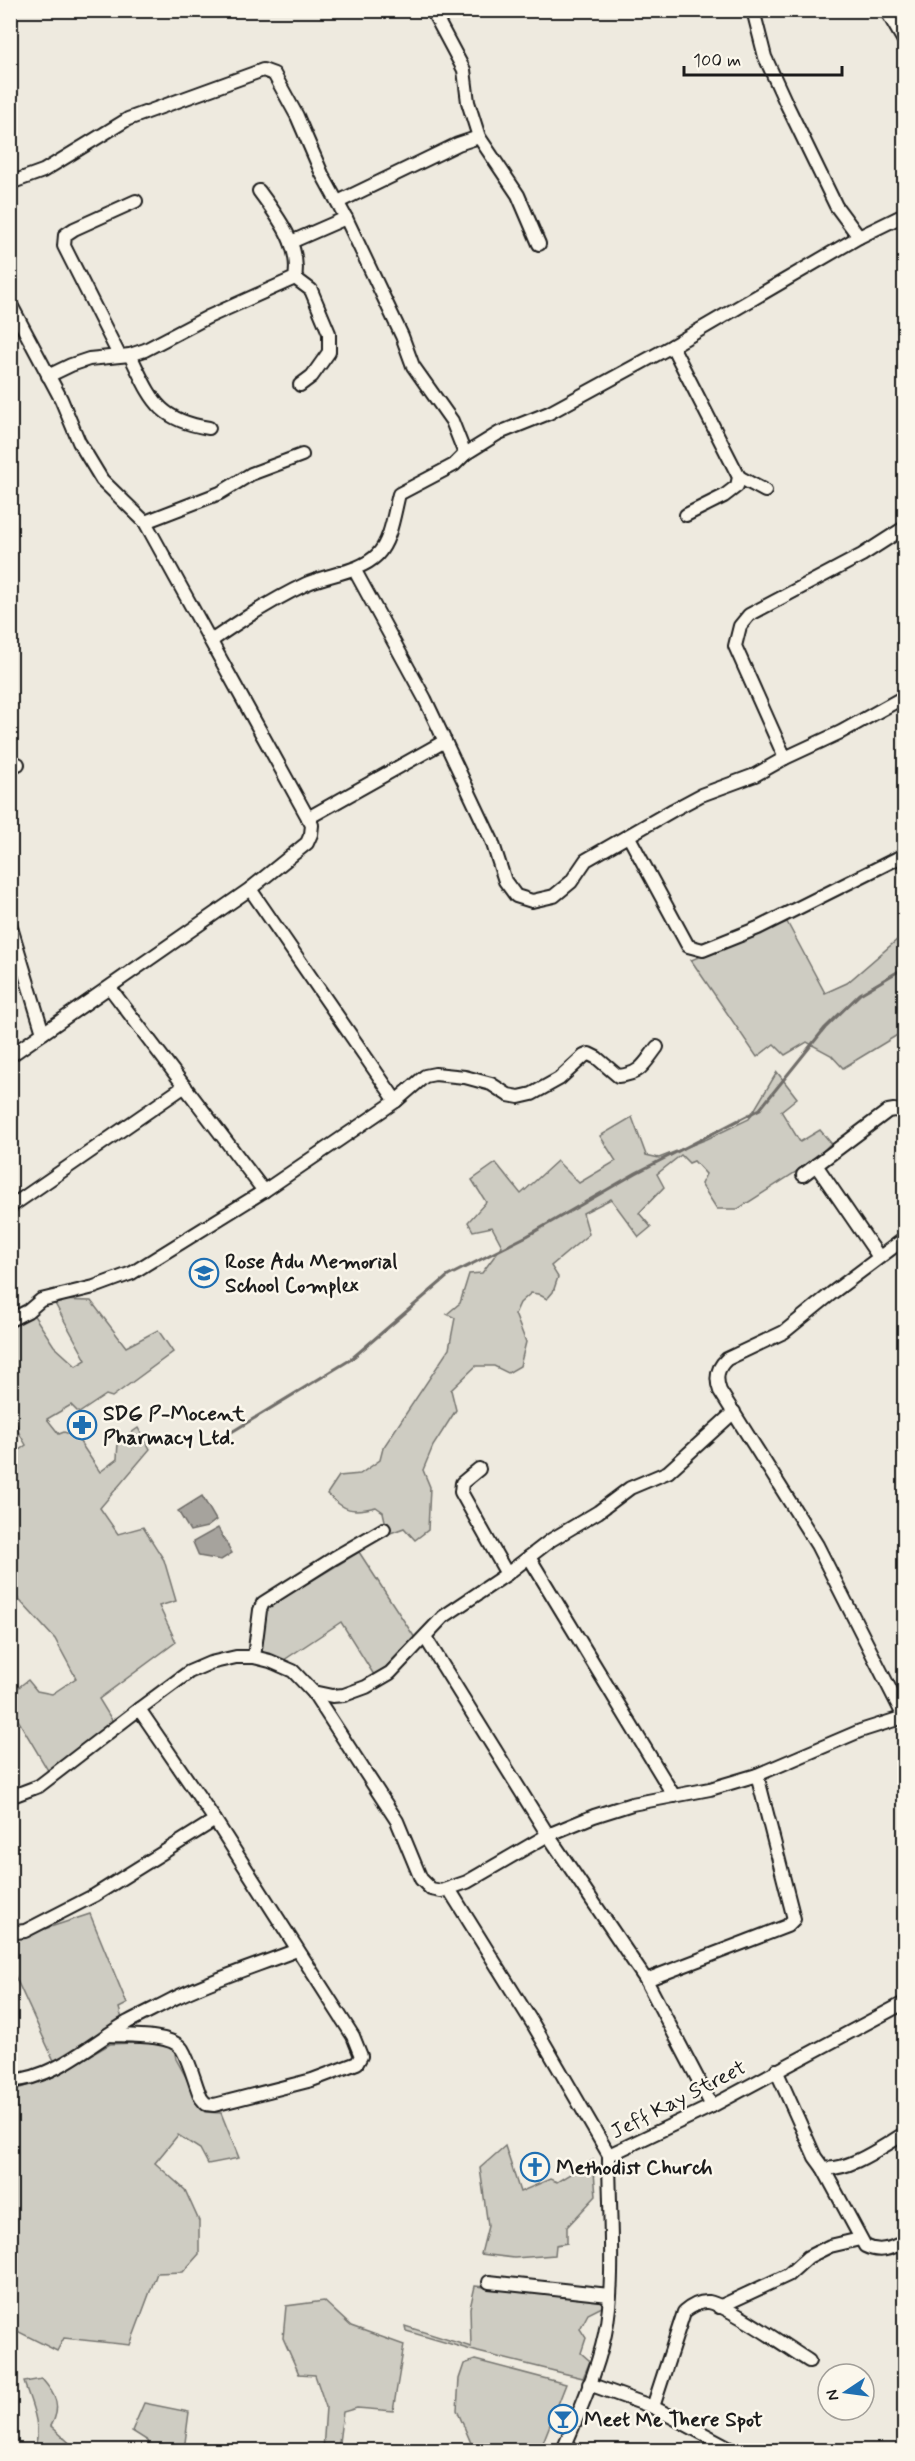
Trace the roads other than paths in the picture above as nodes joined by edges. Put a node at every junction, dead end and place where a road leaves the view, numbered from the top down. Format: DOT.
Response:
graph roads {
  1 [pos="432,10"];
  2 [pos="753,10"];
  3 [pos="886,10"];
  4 [pos="904,41"];
  5 [pos="479,137"];
  6 [pos="10,183"];
  7 [pos="259,191"];
  8 [pos="136,201"];
  9 [pos="338,202"];
  10 [pos="904,214"];
  11 [pos="346,218"];
  12 [pos="859,237"];
  13 [pos="291,242"];
  14 [pos="539,244"];
  15 [pos="295,278"];
  16 [pos="10,303"];
  17 [pos="672,346"];
  18 [pos="125,355"];
  19 [pos="48,376"];
  20 [pos="300,384"];
  21 [pos="209,428"];
  22 [pos="465,454"];
  23 [pos="302,455"];
  24 [pos="739,477"];
  25 [pos="765,492"];
  26 [pos="686,515"];
  27 [pos="145,522"];
  28 [pos="904,528"];
  29 [pos="354,569"];
  30 [pos="211,641"];
  31 [pos="904,696"];
  32 [pos="445,741"];
  33 [pos="785,758"];
  34 [pos="309,818"];
  35 [pos="629,837"];
  36 [pos="904,855"];
  37 [pos="250,889"];
  38 [pos="10,924"];
  39 [pos="110,987"];
  40 [pos="43,1033"];
  41 [pos="657,1047"];
  42 [pos="10,1056"];
  43 [pos="185,1086"];
  44 [pos="396,1101"];
  45 [pos="904,1112"];
  46 [pos="816,1165"];
  47 [pos="802,1175"];
  48 [pos="264,1191"];
  49 [pos="10,1207"];
  50 [pos="904,1239"];
  51 [pos="879,1257"];
  52 [pos="10,1320"];
  53 [pos="734,1412"];
  54 [pos="478,1469"];
  55 [pos="384,1529"];
  56 [pos="529,1557"];
  57 [pos="507,1574"];
  58 [pos="425,1637"];
  59 [pos="254,1657"];
  60 [pos="313,1692"];
  61 [pos="139,1709"];
  62 [pos="904,1716"];
  63 [pos="757,1775"];
  64 [pos="674,1796"];
  65 [pos="10,1797"];
  66 [pos="215,1820"];
  67 [pos="548,1835"];
  68 [pos="449,1889"];
  69 [pos="10,1929"];
  70 [pos="297,1950"];
  71 [pos="646,1980"];
  72 [pos="904,2005"];
  73 [pos="108,2035"];
  74 [pos="776,2070"];
  75 [pos="10,2081"];
  76 [pos="712,2106"];
  77 [pos="904,2134"];
  78 [pos="609,2156"];
  79 [pos="823,2168"];
  80 [pos="860,2239"];
  81 [pos="904,2242"];
  82 [pos="489,2282"];
  83 [pos="609,2295"];
  84 [pos="719,2307"];
  85 [pos="808,2361"];
  86 [pos="589,2384"];
  87 [pos="653,2407"];
  88 [pos="563,2451"];
  89 [pos="734,2451"];
  1 -- 5 [label="street"];
  2 -- 12 [label="street"];
  3 -- 4 [label="street"];
  5 -- 9 [label="street"];
  5 -- 14 [label="street"];
  6 -- 9 [label="street"];
  7 -- 13 [label="street"];
  8 -- 18 [label="street"];
  9 -- 11 [label="street"];
  10 -- 12 [label="street"];
  11 -- 13 [label="street"];
  11 -- 22 [label="street"];
  12 -- 17 [label="street"];
  13 -- 15 [label="street"];
  15 -- 18 [label="street"];
  15 -- 20 [label="street"];
  16 -- 19 [label="street"];
  17 -- 22 [label="street"];
  17 -- 24 [label="street"];
  18 -- 19 [label="street"];
  18 -- 21 [label="street"];
  19 -- 27 [label="street"];
  22 -- 29 [label="street"];
  23 -- 27 [label="street"];
  24 -- 25 [label="street"];
  24 -- 26 [label="street"];
  27 -- 30 [label="street"];
  28 -- 33 [label="street"];
  29 -- 30 [label="street"];
  29 -- 32 [label="street"];
  30 -- 34 [label="street"];
  31 -- 33 [label="street"];
  32 -- 34 [label="street"];
  32 -- 35 [label="street"];
  33 -- 35 [label="street"];
  34 -- 37 [label="street"];
  35 -- 36 [label="street"];
  37 -- 39 [label="street"];
  37 -- 44 [label="street"];
  38 -- 40 [label="street"];
  39 -- 40 [label="street"];
  39 -- 43 [label="street"];
  40 -- 42 [label="street"];
  41 -- 44 [label="street"];
  43 -- 48 [label="street"];
  43 -- 49 [label="street"];
  44 -- 48 [label="street"];
  45 -- 46 [label="street"];
  46 -- 47 [label="street"];
  46 -- 51 [label="street"];
  48 -- 52 [label="street"];
  50 -- 51 [label="street"];
  51 -- 53 [label="street"];
  53 -- 56 [label="street"];
  53 -- 62 [label="street"];
  54 -- 57 [label="street"];
  55 -- 59 [label="street"];
  56 -- 57 [label="street"];
  56 -- 64 [label="street"];
  57 -- 58 [label="street"];
  58 -- 60 [label="street"];
  58 -- 67 [label="street"];
  59 -- 60 [label="street"];
  59 -- 61 [label="street"];
  60 -- 68 [label="street"];
  61 -- 65 [label="street"];
  61 -- 66 [label="street"];
  62 -- 63 [label="street"];
  63 -- 64 [label="street"];
  63 -- 71 [label="street"];
  64 -- 67 [label="street"];
  66 -- 69 [label="street"];
  66 -- 70 [label="street"];
  67 -- 68 [label="street"];
  67 -- 71 [label="street"];
  68 -- 78 [label="street"];
  70 -- 73 [label="street"];
  70 -- 73 [label="street"];
  71 -- 76 [label="street"];
  72 -- 74 [label="street, Jeff Kay Street"];
  73 -- 75 [label="street"];
  74 -- 76 [label="street, Jeff Kay Street"];
  74 -- 79 [label="street"];
  76 -- 78 [label="street, Jeff Kay Street"];
  77 -- 79 [label="street"];
  78 -- 83 [label="street, Jeff Kay Street"];
  79 -- 80 [label="street"];
  80 -- 81 [label="street"];
  80 -- 84 [label="street"];
  82 -- 83 [label="street"];
  83 -- 86 [label="street, Jeff Kay Street"];
  84 -- 85 [label="street"];
  84 -- 87 [label="street"];
  86 -- 87 [label="street"];
  86 -- 88 [label="street, Jeff Kay Street"];
  87 -- 89 [label="street"];
}
